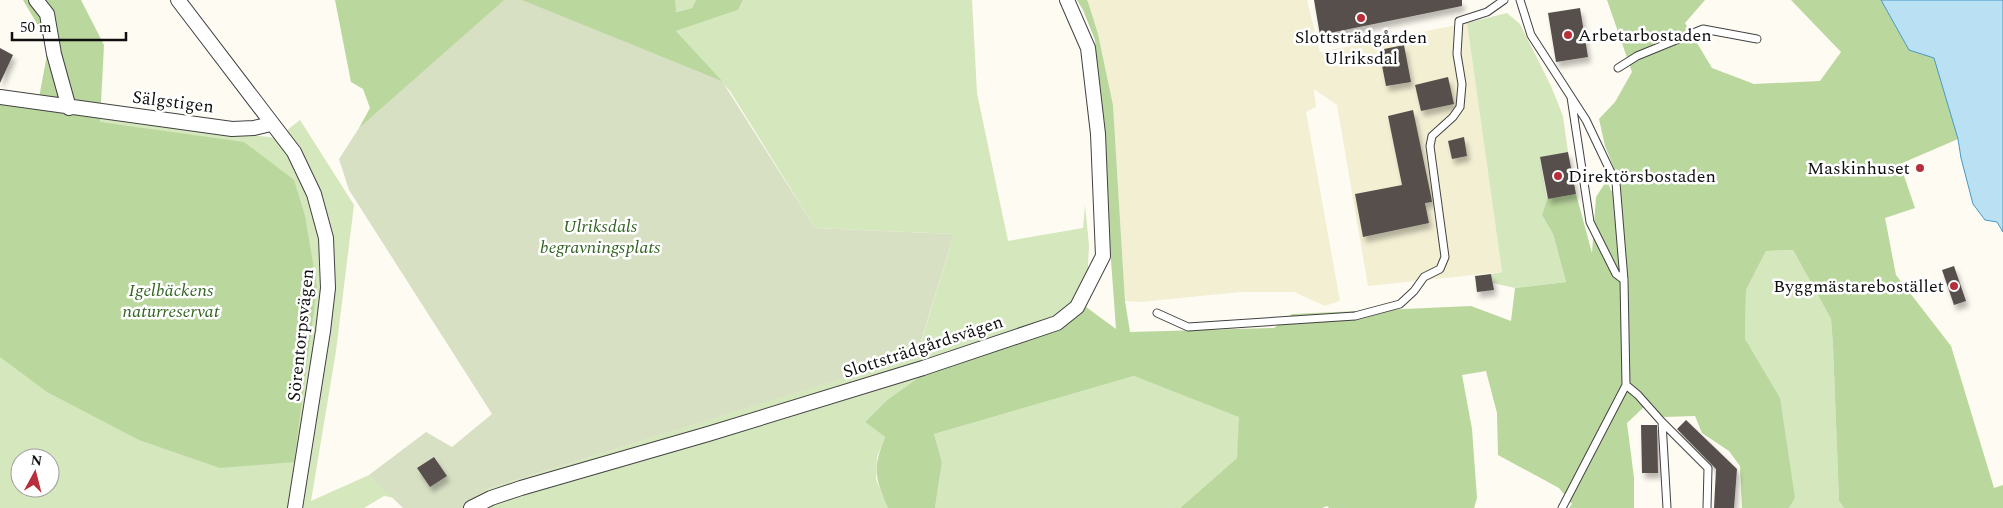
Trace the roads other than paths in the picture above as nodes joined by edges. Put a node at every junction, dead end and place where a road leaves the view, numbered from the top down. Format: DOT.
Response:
graph roads {
  1 [pos="36,0"];
  2 [pos="178,0"];
  3 [pos="1067,0"];
  4 [pos="1504,0"];
  5 [pos="1520,0"];
  6 [pos="1757,40"];
  7 [pos="1618,68"];
  8 [pos="1571,96"];
  9 [pos="0,97"];
  10 [pos="69,108"];
  11 [pos="271,124"];
  12 [pos="1624,280"];
  13 [pos="1157,313"];
  14 [pos="1626,385"];
  15 [pos="1662,422"];
  16 [pos="295,508"];
  17 [pos="471,508"];
  18 [pos="1562,508"];
  19 [pos="1667,508"];
  20 [pos="1707,508"];
  1 -- 10 [label="street"];
  2 -- 11 [label="street, Sörentorpsvägen"];
  3 -- 17 [label="street, Slottsträdgårdsvägen"];
  4 -- 13 [label="lane"];
  5 -- 8 [label="lane"];
  6 -- 7 [label="lane"];
  8 -- 12 [label="lane"];
  8 -- 12 [label="lane"];
  9 -- 10 [label="street, Sälgstigen"];
  10 -- 11 [label="street, Sälgstigen"];
  11 -- 16 [label="street, Sörentorpsvägen"];
  12 -- 14 [label="lane"];
  14 -- 15 [label="lane"];
  14 -- 18 [label="lane"];
  15 -- 19 [label="lane"];
  15 -- 20 [label="lane"];
}
